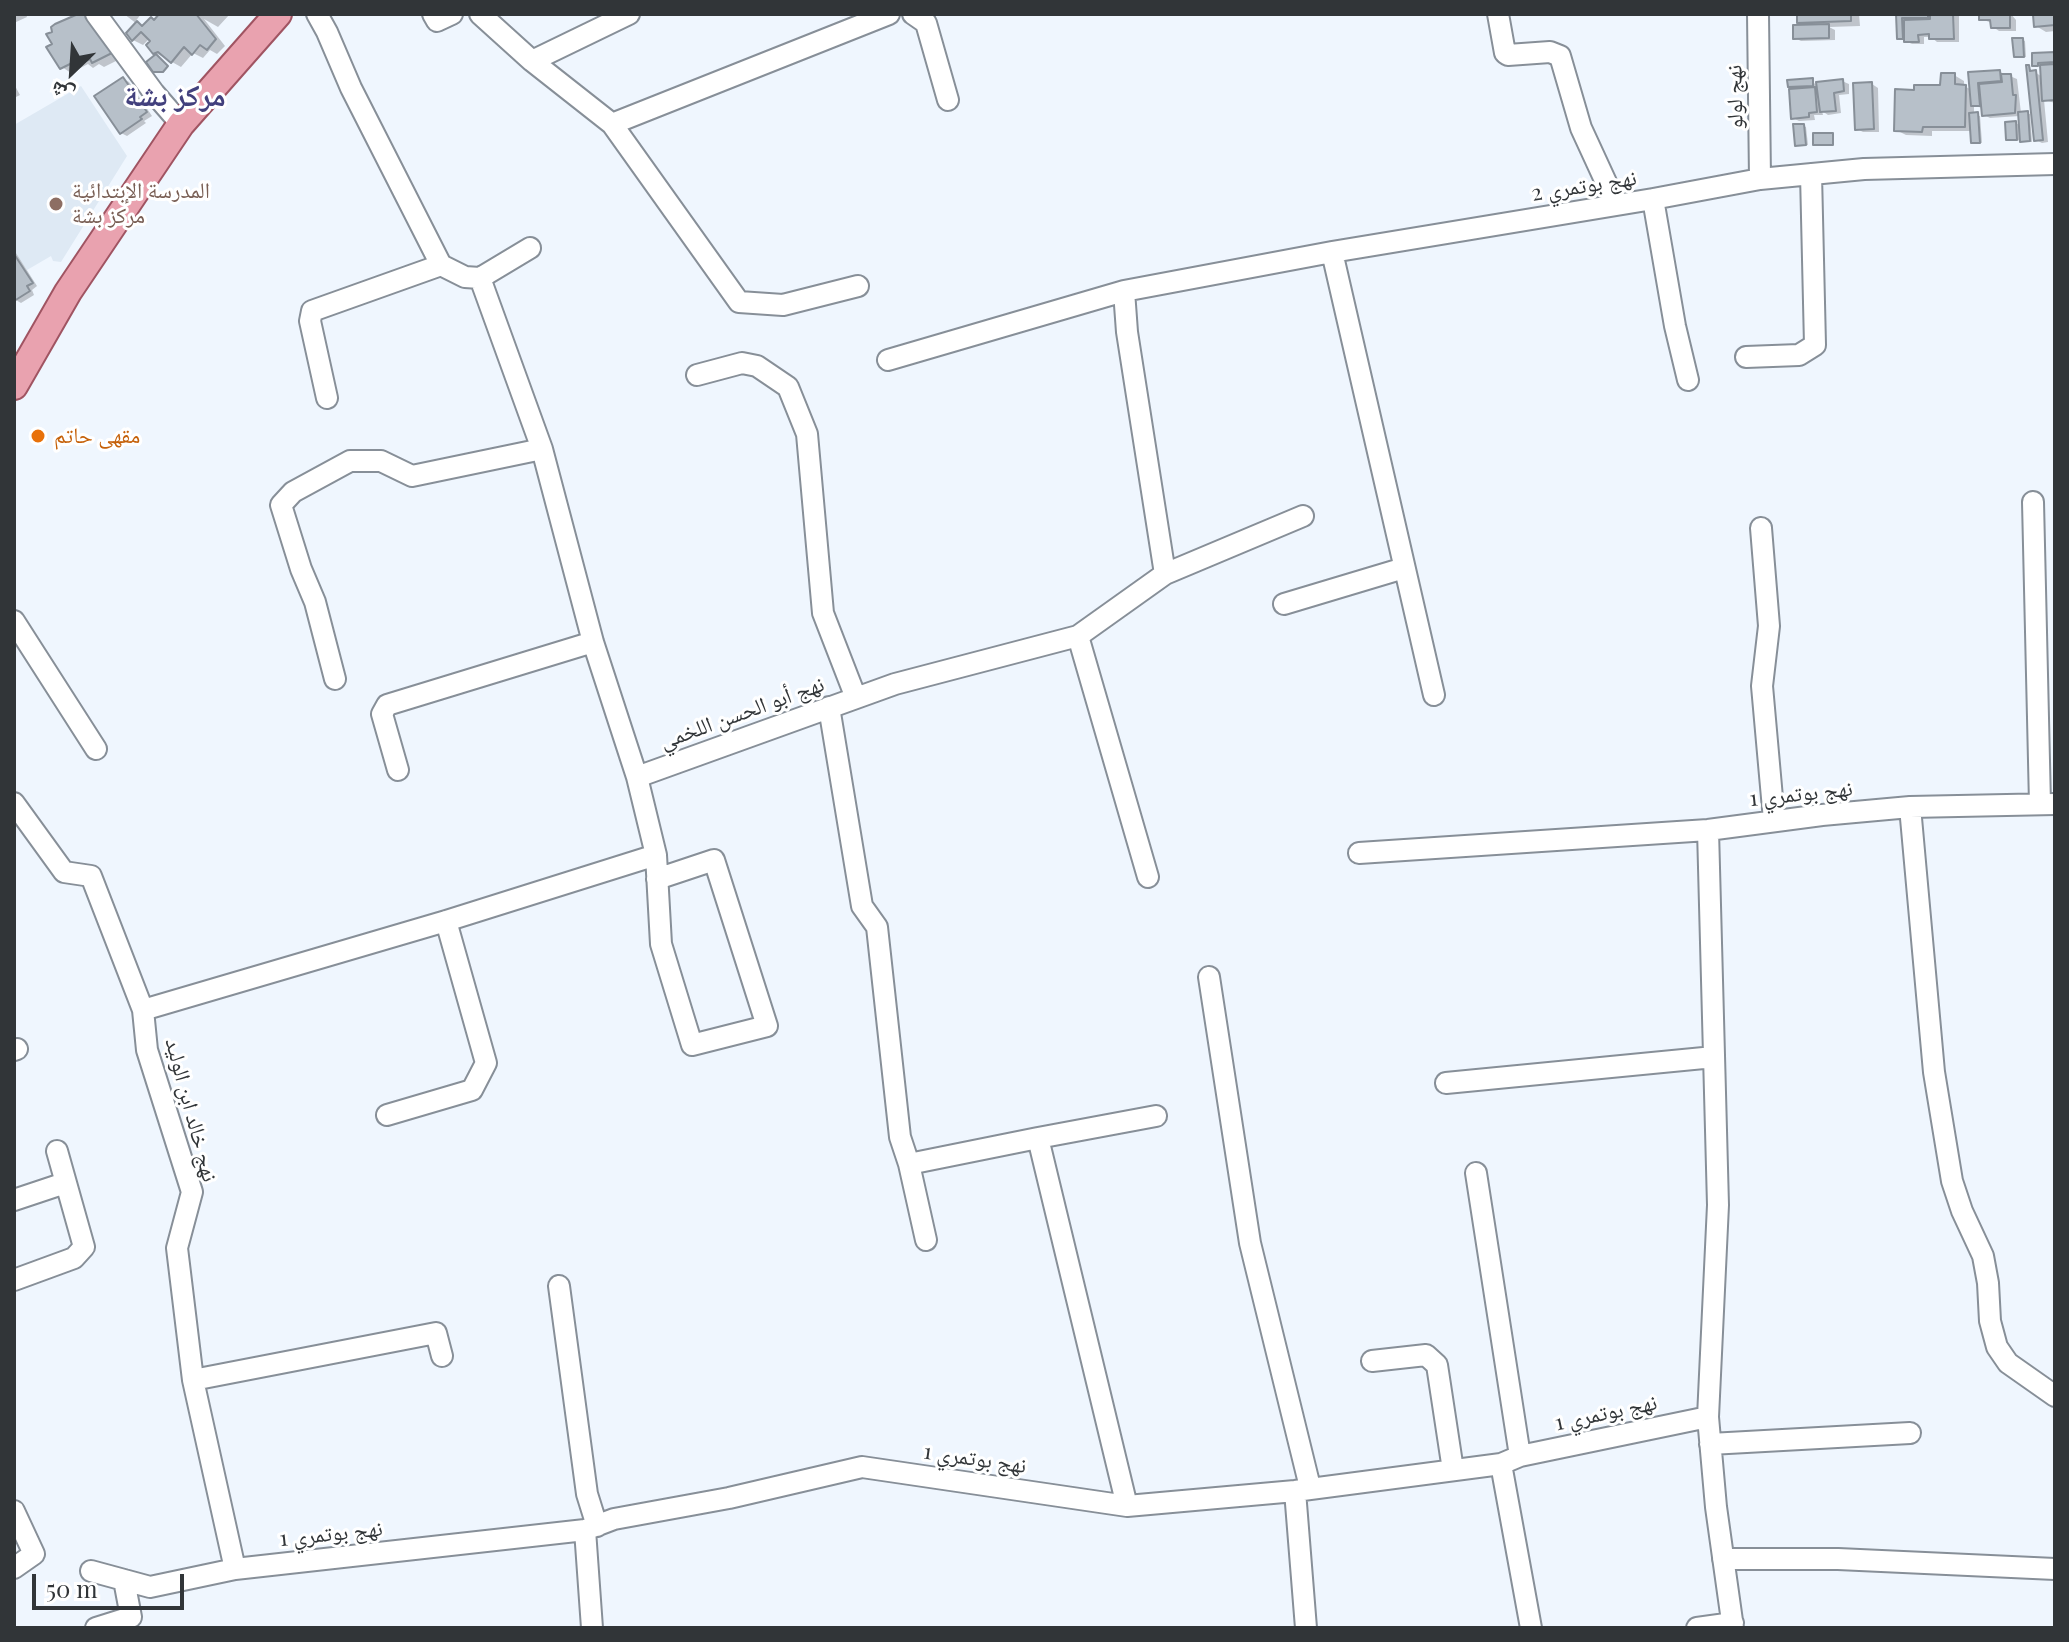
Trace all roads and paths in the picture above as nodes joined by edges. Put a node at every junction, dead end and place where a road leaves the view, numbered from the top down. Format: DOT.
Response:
graph roads {
  1 [pos="96,14"];
  2 [pos="278,14"];
  3 [pos="317,14"];
  4 [pos="433,14"];
  5 [pos="452,14"];
  6 [pos="480,14"];
  7 [pos="629,14"];
  8 [pos="889,14"];
  9 [pos="913,14"];
  10 [pos="1498,14"];
  11 [pos="1758,14"];
  12 [pos="532,61"];
  13 [pos="948,100"];
  14 [pos="181,124"];
  15 [pos="612,124"];
  16 [pos="2055,164"];
  17 [pos="1811,174"];
  18 [pos="1760,179"];
  19 [pos="1653,199"];
  20 [pos="1616,204"];
  21 [pos="530,248"];
  22 [pos="1332,252"];
  23 [pos="441,265"];
  24 [pos="480,278"];
  25 [pos="858,286"];
  26 [pos="1124,291"];
  27 [pos="1746,357"];
  28 [pos="888,360"];
  29 [pos="697,375"];
  30 [pos="1688,380"];
  31 [pos="14,386"];
  32 [pos="327,398"];
  33 [pos="542,449"];
  34 [pos="2033,502"];
  35 [pos="1303,516"];
  36 [pos="1761,528"];
  37 [pos="1404,568"];
  38 [pos="1165,574"];
  39 [pos="1284,604"];
  40 [pos="14,621"];
  41 [pos="1078,636"];
  42 [pos="593,642"];
  43 [pos="335,679"];
  44 [pos="1434,695"];
  45 [pos="856,698"];
  46 [pos="829,707"];
  47 [pos="96,749"];
  48 [pos="398,770"];
  49 [pos="637,777"];
  50 [pos="14,803"];
  51 [pos="2048,804"];
  52 [pos="1910,807"];
  53 [pos="1774,820"];
  54 [pos="1708,830"];
  55 [pos="1359,853"];
  56 [pos="656,855"];
  57 [pos="1148,877"];
  58 [pos="657,879"];
  59 [pos="446,921"];
  60 [pos="1209,977"];
  61 [pos="143,1010"];
  62 [pos="1714,1057"];
  63 [pos="1446,1083"];
  64 [pos="387,1115"];
  65 [pos="1156,1116"];
  66 [pos="1038,1138"];
  67 [pos="57,1151"];
  68 [pos="909,1164"];
  69 [pos="1476,1173"];
  70 [pos="65,1183"];
  71 [pos="14,1200"];
  72 [pos="926,1240"];
  73 [pos="14,1280"];
  74 [pos="559,1286"];
  75 [pos="442,1356"];
  76 [pos="1372,1361"];
  77 [pos="193,1380"];
  78 [pos="2055,1396"];
  79 [pos="1708,1417"];
  80 [pos="1910,1433"];
  81 [pos="1710,1444"];
  82 [pos="1510,1460"];
  83 [pos="1453,1470"];
  84 [pos="1302,1489"];
  85 [pos="1127,1506"];
  86 [pos="14,1511"];
  87 [pos="591,1528"];
  88 [pos="1723,1559"];
  89 [pos="14,1568"];
  90 [pos="235,1569"];
  91 [pos="2055,1569"];
  92 [pos="91,1571"];
  93 [pos="124,1580"];
  94 [pos="1733,1626"];
  95 [pos="96,1628"];
  96 [pos="592,1628"];
  97 [pos="1306,1628"];
  98 [pos="1531,1628"];
  99 [pos="1697,1628"];
  1 -- 14 [label="street"];
  2 -- 14 [label="main road"];
  3 -- 23 [label="street"];
  4 -- 5 [label="street"];
  6 -- 12 [label="street"];
  7 -- 12 [label="street"];
  8 -- 15 [label="street"];
  9 -- 13 [label="street"];
  10 -- 20 [label="street"];
  11 -- 18 [label="street, نهج لولو"];
  12 -- 15 [label="street"];
  14 -- 31 [label="main road"];
  15 -- 25 [label="street"];
  16 -- 17 [label="street, نهج بوتمري 2"];
  17 -- 18 [label="street, نهج بوتمري 2"];
  17 -- 27 [label="street"];
  18 -- 19 [label="street, نهج بوتمري 2"];
  19 -- 20 [label="street, نهج بوتمري 2"];
  19 -- 30 [label="street"];
  20 -- 22 [label="street, نهج بوتمري 2"];
  21 -- 24 [label="street"];
  22 -- 26 [label="street, نهج بوتمري 2"];
  22 -- 37 [label="street"];
  23 -- 24 [label="street"];
  23 -- 32 [label="street"];
  24 -- 33 [label="street"];
  26 -- 28 [label="street, نهج بوتمري 2"];
  26 -- 38 [label="street"];
  29 -- 45 [label="street"];
  33 -- 42 [label="street"];
  33 -- 43 [label="street"];
  34 -- 51 [label="street"];
  35 -- 38 [label="street, نهج أبو الحسن اللخمي"];
  36 -- 53 [label="street"];
  37 -- 39 [label="street"];
  37 -- 44 [label="street"];
  38 -- 41 [label="street, نهج أبو الحسن اللخمي"];
  40 -- 47 [label="street"];
  41 -- 45 [label="street, نهج أبو الحسن اللخمي"];
  41 -- 57 [label="street"];
  42 -- 48 [label="street"];
  42 -- 49 [label="street"];
  45 -- 46 [label="street, نهج أبو الحسن اللخمي"];
  46 -- 49 [label="street, نهج أبو الحسن اللخمي"];
  46 -- 68 [label="street"];
  49 -- 56 [label="street"];
  50 -- 61 [label="street, نهج خالد ابن الوليد"];
  51 -- 52 [label="street, نهج بوتمري 1"];
  52 -- 53 [label="street, نهج بوتمري 1"];
  52 -- 78 [label="street"];
  53 -- 54 [label="street, نهج بوتمري 1"];
  54 -- 55 [label="street, نهج بوتمري 1"];
  54 -- 62 [label="street"];
  56 -- 58 [label="street"];
  56 -- 59 [label="street"];
  58 -- 58 [label="street"];
  59 -- 61 [label="street"];
  59 -- 64 [label="street"];
  60 -- 84 [label="street"];
  61 -- 77 [label="street, نهج خالد ابن الوليد"];
  62 -- 63 [label="street"];
  62 -- 79 [label="street"];
  65 -- 66 [label="street"];
  66 -- 68 [label="street"];
  66 -- 85 [label="street"];
  67 -- 70 [label="street"];
  68 -- 72 [label="street"];
  69 -- 82 [label="street"];
  70 -- 71 [label="street"];
  70 -- 73 [label="street"];
  74 -- 87 [label="street"];
  75 -- 77 [label="street"];
  76 -- 83 [label="street"];
  77 -- 90 [label="street, نهج خالد ابن الوليد"];
  79 -- 81 [label="street"];
  79 -- 82 [label="street, نهج بوتمري 1"];
  80 -- 81 [label="street"];
  81 -- 88 [label="street"];
  82 -- 83 [label="street, نهج بوتمري 1"];
  82 -- 98 [label="street"];
  83 -- 84 [label="street, نهج بوتمري 1"];
  84 -- 85 [label="street, نهج بوتمري 1"];
  84 -- 97 [label="street"];
  85 -- 87 [label="street, نهج بوتمري 1"];
  86 -- 89 [label="street"];
  87 -- 90 [label="street, نهج بوتمري 1"];
  87 -- 96 [label="street"];
  88 -- 91 [label="street"];
  88 -- 94 [label="street"];
  90 -- 93 [label="street, نهج بوتمري 1"];
  92 -- 93 [label="street, نهج بوتمري 1"];
  93 -- 95 [label="street"];
  94 -- 99 [label="street"];
}
